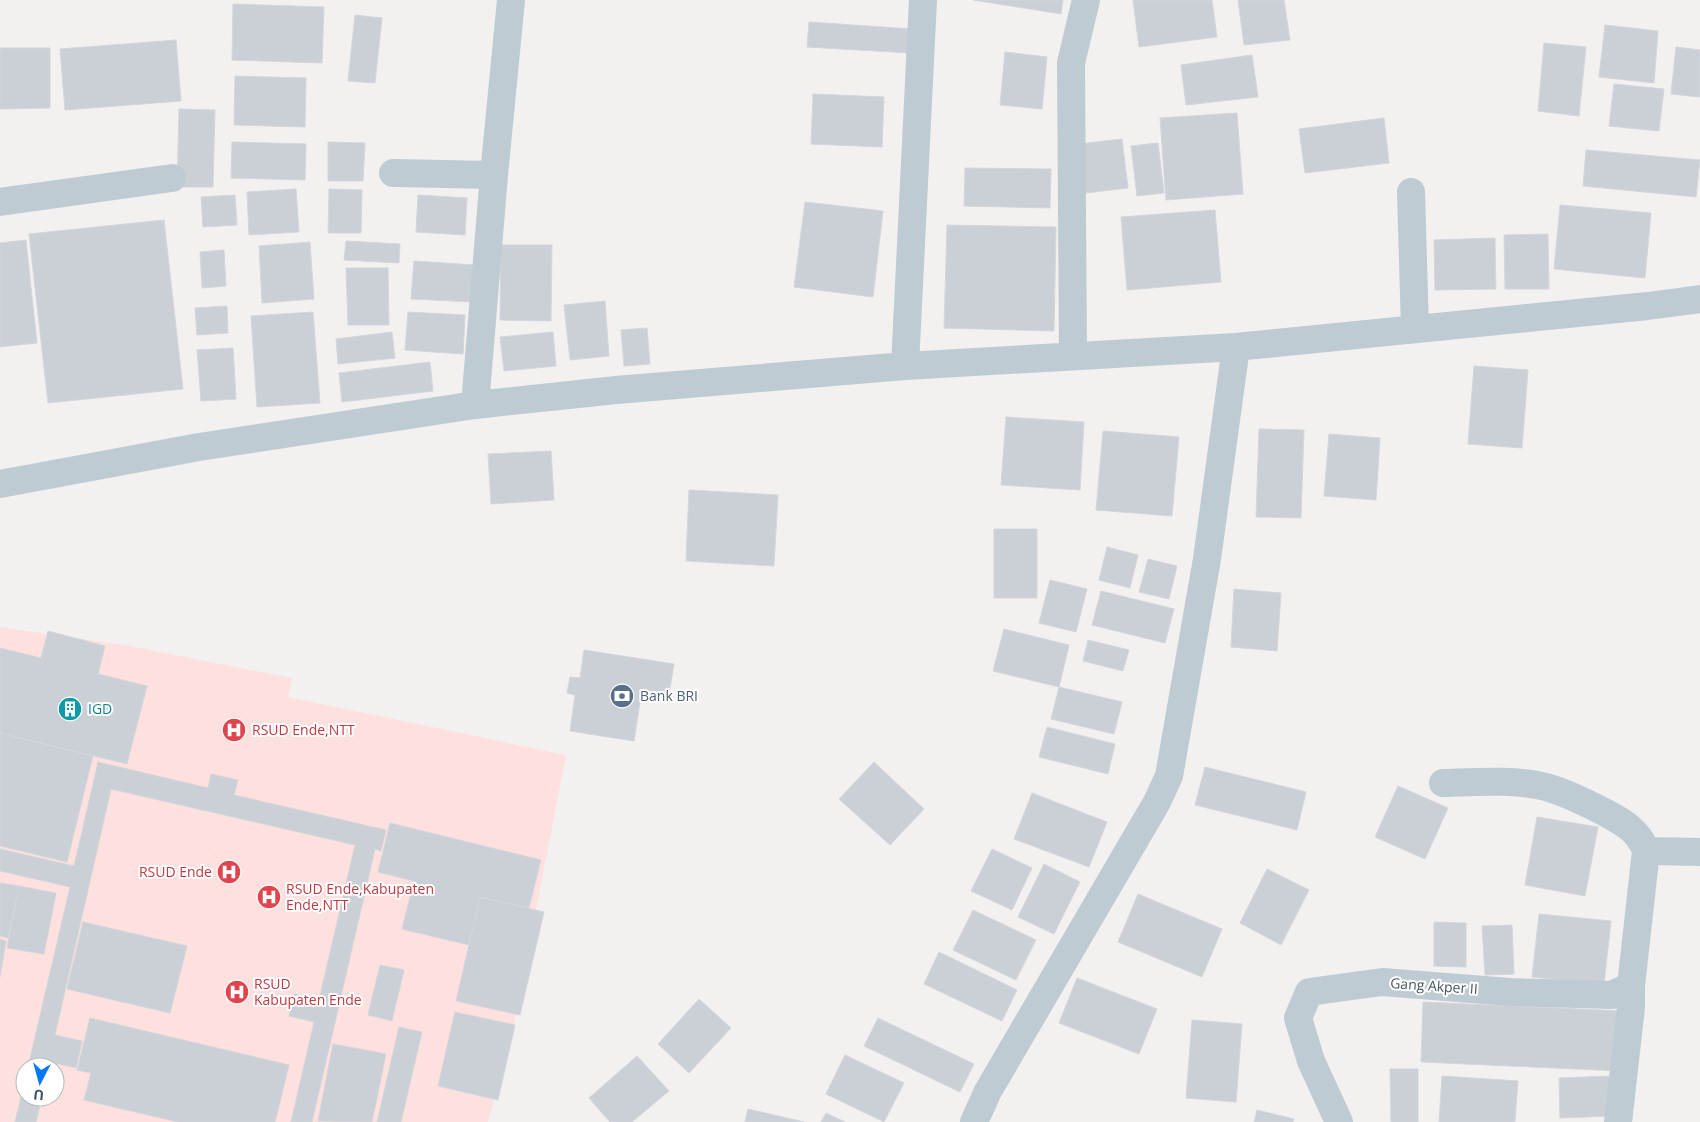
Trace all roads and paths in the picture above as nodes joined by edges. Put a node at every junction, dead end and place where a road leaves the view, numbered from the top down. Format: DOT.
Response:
graph roads {
  1 [pos="511,0"];
  2 [pos="923,0"];
  3 [pos="1086,0"];
  4 [pos="393,173"];
  5 [pos="494,175"];
  6 [pos="172,178"];
  7 [pos="1411,192"];
  8 [pos="0,202"];
  9 [pos="1700,299"];
  10 [pos="1414,329"];
  11 [pos="1236,347"];
  12 [pos="1073,355"];
  13 [pos="905,366"];
  14 [pos="475,405"];
  15 [pos="0,484"];
  16 [pos="1443,783"];
  17 [pos="1646,851"];
  18 [pos="1700,852"];
  19 [pos="1631,986"];
  20 [pos="974,1122"];
  21 [pos="1339,1122"];
  22 [pos="1618,1122"];
  1 -- 5 [label="street"];
  2 -- 13 [label="street"];
  3 -- 12 [label="street"];
  4 -- 5 [label="street"];
  5 -- 14 [label="street"];
  6 -- 8 [label="street"];
  7 -- 10 [label="street"];
  9 -- 10 [label="street"];
  10 -- 11 [label="street"];
  11 -- 12 [label="street"];
  11 -- 20 [label="street"];
  12 -- 13 [label="street"];
  13 -- 14 [label="street"];
  14 -- 15 [label="street"];
  16 -- 17 [label="street"];
  17 -- 18 [label="street"];
  17 -- 19 [label="street"];
  19 -- 21 [label="street, Gang Akper II"];
  19 -- 22 [label="street"];
}
